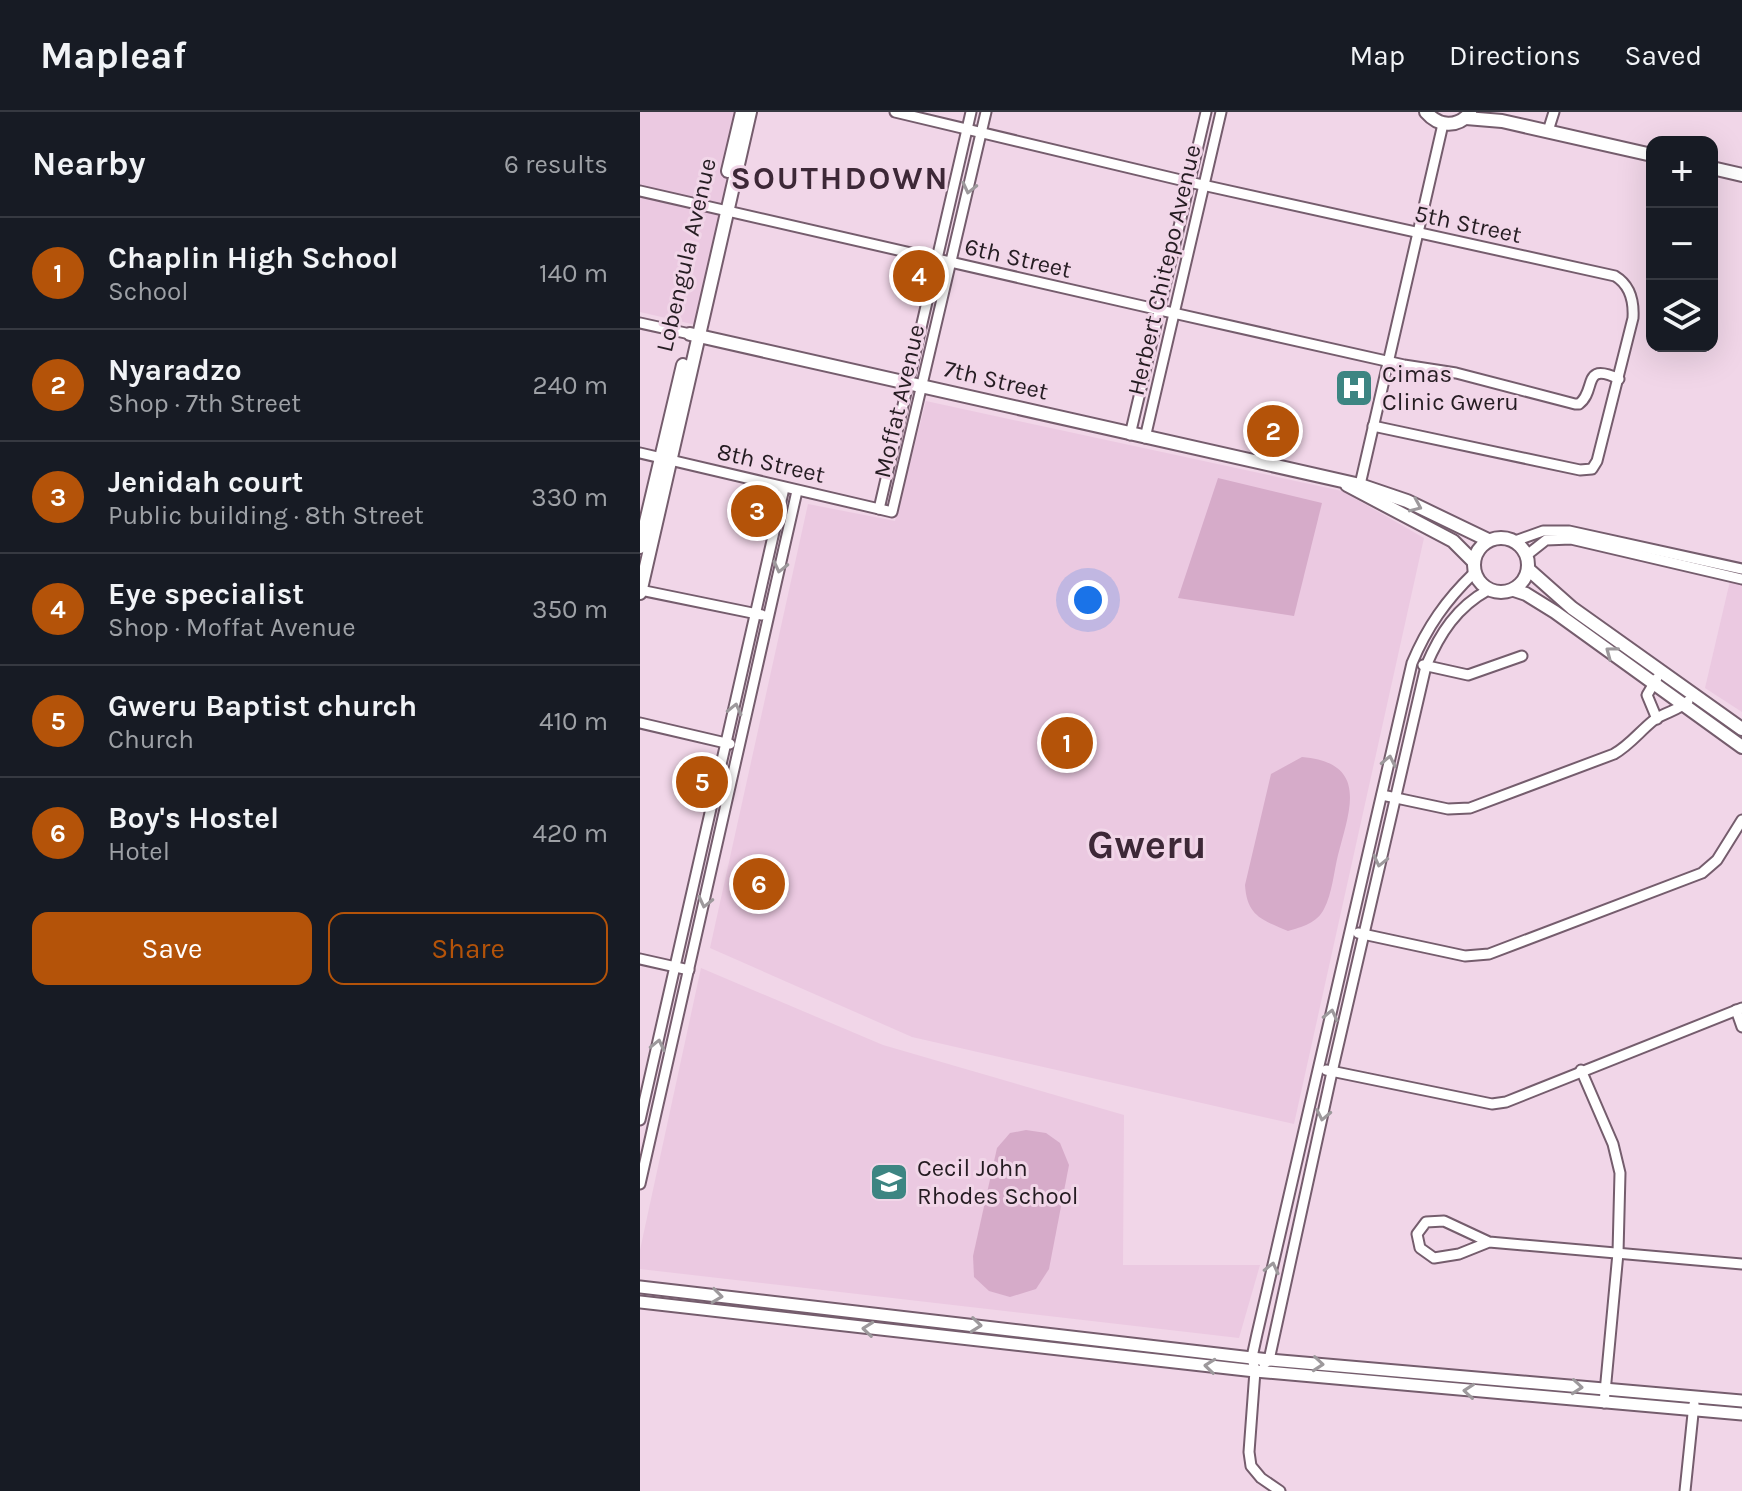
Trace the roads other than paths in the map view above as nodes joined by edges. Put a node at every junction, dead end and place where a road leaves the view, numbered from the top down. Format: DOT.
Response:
graph roads {
  1 [pos="742,112"];
  2 [pos="750,112"];
  3 [pos="895,112"];
  4 [pos="971,112"];
  5 [pos="986,112"];
  6 [pos="1206,112"];
  7 [pos="1221,112"];
  8 [pos="1426,112"];
  9 [pos="1554,112"];
  10 [pos="1468,115"];
  11 [pos="1497,116"];
  12 [pos="1443,124"];
  13 [pos="968,128"];
  14 [pos="1548,131"];
  15 [pos="982,132"];
  16 [pos="1646,154"];
  17 [pos="1718,169"];
  18 [pos="1742,175"];
  19 [pos="1189,182"];
  20 [pos="1204,186"];
  21 [pos="640,191"];
  22 [pos="724,210"];
  23 [pos="1418,234"];
  24 [pos="938,260"];
  25 [pos="952,264"];
  26 [pos="1160,310"];
  27 [pos="1174,313"];
  28 [pos="640,323"];
  29 [pos="694,335"];
  30 [pos="1388,359"];
  31 [pos="1619,379"];
  32 [pos="909,382"];
  33 [pos="923,385"];
  34 [pos="1373,426"];
  35 [pos="1130,435"];
  36 [pos="1145,438"];
  37 [pos="640,453"];
  38 [pos="666,459"];
  39 [pos="784,488"];
  40 [pos="1359,489"];
  41 [pos="797,491"];
  42 [pos="879,509"];
  43 [pos="892,512"];
  44 [pos="1545,535"];
  45 [pos="1488,540"];
  46 [pos="1515,541"];
  47 [pos="640,547"];
  48 [pos="1636,550"];
  49 [pos="1527,555"];
  50 [pos="1474,567"];
  51 [pos="1528,569"];
  52 [pos="1742,569"];
  53 [pos="1742,579"];
  54 [pos="1488,590"];
  55 [pos="1514,590"];
  56 [pos="640,591"];
  57 [pos="757,614"];
  58 [pos="769,617"];
  59 [pos="1522,656"];
  60 [pos="1412,663"];
  61 [pos="1426,666"];
  62 [pos="1661,673"];
  63 [pos="742,678"];
  64 [pos="754,681"];
  65 [pos="1653,684"];
  66 [pos="1694,695"];
  67 [pos="1684,705"];
  68 [pos="1657,719"];
  69 [pos="640,723"];
  70 [pos="1742,729"];
  71 [pos="727,744"];
  72 [pos="740,746"];
  73 [pos="1742,747"];
  74 [pos="1382,795"];
  75 [pos="1396,798"];
  76 [pos="1742,820"];
  77 [pos="701,861"];
  78 [pos="713,864"];
  79 [pos="1350,932"];
  80 [pos="1363,934"];
  81 [pos="640,959"];
  82 [pos="676,967"];
  83 [pos="689,970"];
  84 [pos="1739,1009"];
  85 [pos="1742,1027"];
  86 [pos="1319,1069"];
  87 [pos="1581,1070"];
  88 [pos="1332,1072"];
  89 [pos="640,1120"];
  90 [pos="640,1184"];
  91 [pos="1286,1208"];
  92 [pos="1301,1212"];
  93 [pos="1489,1242"];
  94 [pos="1618,1253"];
  95 [pos="1742,1264"];
  96 [pos="640,1287"];
  97 [pos="640,1302"];
  98 [pos="1252,1357"];
  99 [pos="1269,1360"];
  100 [pos="1255,1371"];
  101 [pos="1605,1389"];
  102 [pos="1695,1397"];
  103 [pos="1742,1401"];
  104 [pos="1604,1403"];
  105 [pos="1693,1410"];
  106 [pos="1742,1414"];
  107 [pos="1280,1491"];
  108 [pos="1685,1491"];
  1 -- 22 [label="highway, Lobengula Avenue"];
  2 -- 22 [label="highway, Lobengula Avenue"];
  3 -- 13 [label="street, 5th Street"];
  4 -- 13 [label="street, Moffat Avenue"];
  5 -- 15 [label="street, Moffat Avenue"];
  6 -- 19 [label="street, Herbert Chitepo Avenue"];
  7 -- 20 [label="street, Herbert Chitepo Avenue"];
  8 -- 12 [label="highway"];
  9 -- 14 [label="street"];
  10 -- 11 [label="highway"];
  10 -- 12 [label="highway"];
  11 -- 14 [label="highway"];
  12 -- 23 [label="street"];
  13 -- 15 [label="street, 5th Street"];
  13 -- 24 [label="street, Moffat Avenue"];
  14 -- 16 [label="highway"];
  15 -- 19 [label="street, 5th Street"];
  15 -- 25 [label="street, Moffat Avenue, one-way"];
  17 -- 18 [label="highway"];
  19 -- 20 [label="street, 5th Street"];
  19 -- 26 [label="street, Herbert Chitepo Avenue"];
  20 -- 23 [label="street, 5th Street"];
  20 -- 27 [label="street, Herbert Chitepo Avenue"];
  21 -- 22 [label="street, 6th Street"];
  22 -- 24 [label="street, 6th Street"];
  22 -- 29 [label="highway, Lobengula Avenue"];
  23 -- 30 [label="street"];
  23 -- 31 [label="street, 5th Street"];
  24 -- 25 [label="street, 6th Street"];
  24 -- 32 [label="street, Moffat Avenue"];
  25 -- 26 [label="street, 6th Street"];
  25 -- 33 [label="street, Moffat Avenue"];
  26 -- 27 [label="street, 6th Street"];
  26 -- 35 [label="street, Herbert Chitepo Avenue"];
  27 -- 30 [label="street, 6th Street"];
  27 -- 36 [label="street, Herbert Chitepo Avenue"];
  28 -- 29 [label="street, 7th Street"];
  29 -- 32 [label="highway, 7th Street"];
  29 -- 38 [label="highway, Lobengula Avenue"];
  30 -- 31 [label="street, 6th Street"];
  30 -- 34 [label="street"];
  31 -- 34 [label="street, 5th Street"];
  32 -- 33 [label="highway, 7th Street"];
  32 -- 42 [label="street, Moffat Avenue"];
  33 -- 35 [label="highway, 7th Street"];
  33 -- 43 [label="street, Moffat Avenue"];
  34 -- 40 [label="street"];
  35 -- 36 [label="highway, 7th Street"];
  36 -- 40 [label="highway, 7th Street"];
  37 -- 38 [label="street, 8th Street"];
  38 -- 39 [label="street, 8th Street"];
  38 -- 47 [label="highway, Lobengula Avenue"];
  38 -- 56 [label="highway, Lobengula Avenue"];
  39 -- 41 [label="street, 8th Street"];
  39 -- 57 [label="street"];
  40 -- 45 [label="highway, 7th Street, one-way"];
  40 -- 50 [label="highway, 7th Street"];
  41 -- 42 [label="street, 8th Street"];
  41 -- 58 [label="street, one-way"];
  42 -- 43 [label="street, 8th Street"];
  44 -- 46 [label="street"];
  44 -- 48 [label="street"];
  44 -- 49 [label="street"];
  45 -- 46 [label="highway"];
  45 -- 50 [label="highway"];
  46 -- 49 [label="highway"];
  48 -- 52 [label="street"];
  48 -- 53 [label="street"];
  49 -- 51 [label="highway"];
  50 -- 54 [label="highway"];
  50 -- 60 [label="street"];
  51 -- 55 [label="highway"];
  51 -- 62 [label="highway"];
  54 -- 55 [label="highway"];
  54 -- 61 [label="street"];
  65 -- 55 [label="highway, one-way"];
  56 -- 57 [label="street"];
  57 -- 58 [label="street"];
  57 -- 63 [label="street"];
  58 -- 64 [label="street"];
  59 -- 61 [label="street"];
  60 -- 61 [label="street"];
  74 -- 60 [label="street, one-way"];
  61 -- 75 [label="street"];
  62 -- 65 [label="street"];
  62 -- 66 [label="highway"];
  63 -- 64 [label="street"];
  71 -- 63 [label="street, one-way"];
  64 -- 72 [label="street"];
  65 -- 67 [label="highway"];
  65 -- 68 [label="street"];
  66 -- 67 [label="street"];
  66 -- 70 [label="highway"];
  67 -- 68 [label="street"];
  67 -- 73 [label="highway"];
  68 -- 75 [label="street"];
  69 -- 71 [label="street"];
  71 -- 72 [label="street"];
  71 -- 77 [label="street"];
  72 -- 78 [label="street"];
  74 -- 75 [label="street"];
  74 -- 79 [label="street"];
  75 -- 80 [label="street, one-way"];
  76 -- 80 [label="street"];
  77 -- 78 [label="street"];
  77 -- 82 [label="street"];
  78 -- 83 [label="street, one-way"];
  79 -- 80 [label="street"];
  86 -- 79 [label="street, one-way"];
  80 -- 88 [label="street"];
  81 -- 82 [label="street"];
  82 -- 83 [label="street"];
  89 -- 82 [label="street, one-way"];
  83 -- 90 [label="street"];
  84 -- 85 [label="street"];
  84 -- 87 [label="street"];
  86 -- 88 [label="street"];
  86 -- 91 [label="street"];
  87 -- 88 [label="street"];
  87 -- 94 [label="street"];
  88 -- 92 [label="street, one-way"];
  91 -- 92 [label="street"];
  98 -- 91 [label="street, one-way"];
  92 -- 99 [label="street"];
  93 -- 93 [label="street"];
  93 -- 94 [label="street"];
  94 -- 95 [label="street"];
  94 -- 101 [label="street"];
  96 -- 98 [label="main road, one-way"];
  100 -- 97 [label="main road, one-way"];
  98 -- 99 [label="main road"];
  98 -- 100 [label="street"];
  99 -- 100 [label="street"];
  99 -- 101 [label="main road, one-way"];
  104 -- 100 [label="main road, one-way"];
  100 -- 107 [label="street"];
  101 -- 102 [label="main road"];
  101 -- 104 [label="street"];
  102 -- 103 [label="main road"];
  102 -- 105 [label="street"];
  104 -- 105 [label="main road"];
  105 -- 106 [label="main road"];
  105 -- 108 [label="street"];
}
